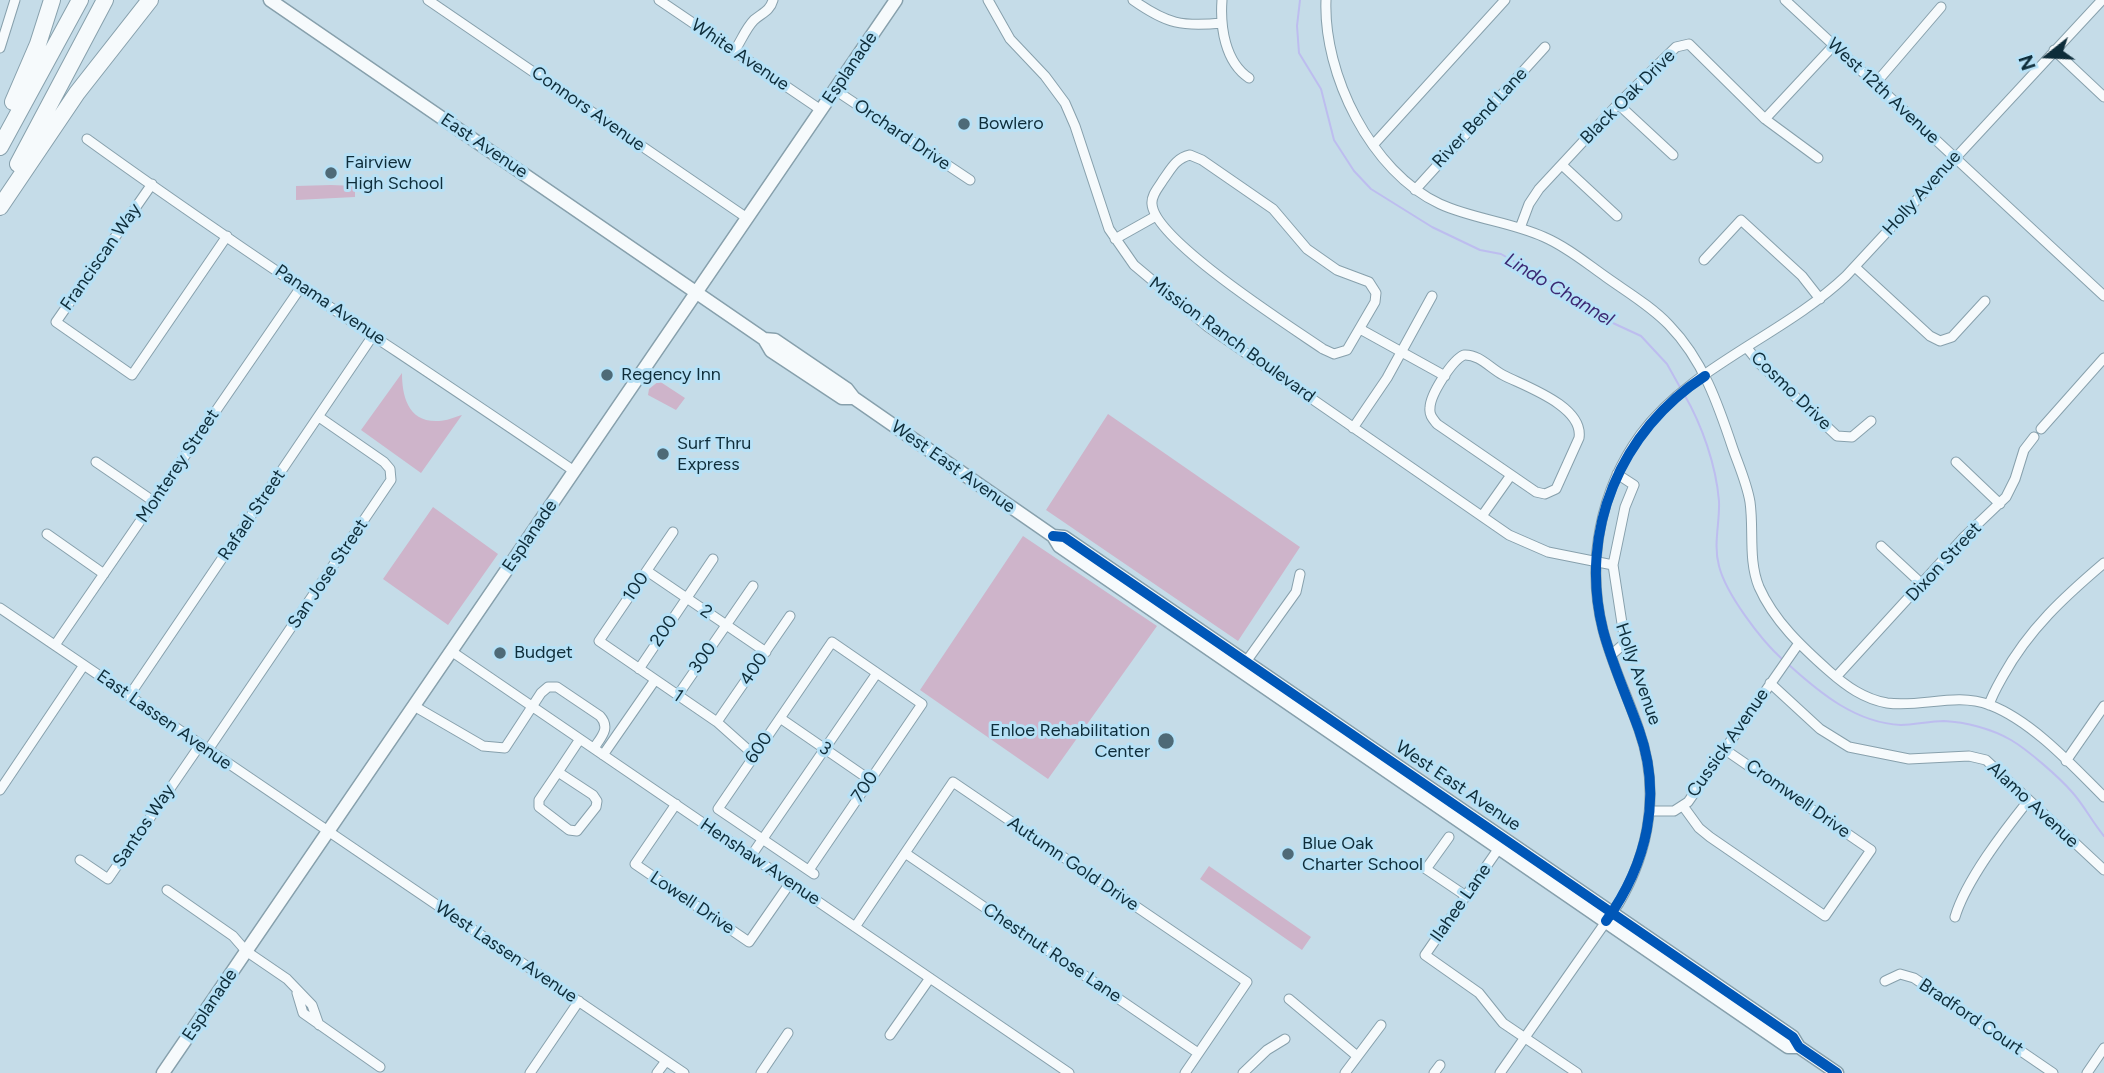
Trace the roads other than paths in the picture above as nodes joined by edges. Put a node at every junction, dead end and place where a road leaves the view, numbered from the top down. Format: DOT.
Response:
graph roads {
  1 [pos="15,0"];
  2 [pos="52,0"];
  3 [pos="80,0"];
  4 [pos="105,0"];
  5 [pos="150,0"];
  6 [pos="270,0"];
  7 [pos="428,0"];
  8 [pos="659,0"];
  9 [pos="773,0"];
  10 [pos="896,0"];
  11 [pos="988,0"];
  12 [pos="1133,0"];
  13 [pos="1222,0"];
  14 [pos="1325,0"];
  15 [pos="1505,0"];
  16 [pos="1785,0"];
  17 [pos="2102,0"];
  18 [pos="289,5"];
  19 [pos="1941,7"];
  20 [pos="1222,23"];
  21 [pos="1833,46"];
  22 [pos="1545,47"];
  23 [pos="0,48"];
  24 [pos="735,50"];
  25 [pos="2054,50"];
  26 [pos="1249,78"];
  27 [pos="1875,84"];
  28 [pos="835,90"];
  29 [pos="2104,97"];
  30 [pos="1618,104"];
  31 [pos="821,110"];
  32 [pos="1765,119"];
  33 [pos="0,131"];
  34 [pos="87,139"];
  35 [pos="1374,144"];
  36 [pos="0,147"];
  37 [pos="1673,155"];
  38 [pos="1818,158"];
  39 [pos="1955,158"];
  40 [pos="1562,165"];
  41 [pos="970,180"];
  42 [pos="152,184"];
  43 [pos="1415,190"];
  44 [pos="0,197"];
  45 [pos="0,207"];
  46 [pos="1156,216"];
  47 [pos="1617,216"];
  48 [pos="747,218"];
  49 [pos="1520,228"];
  50 [pos="228,236"];
  51 [pos="1115,239"];
  52 [pos="1704,260"];
  53 [pos="1855,267"];
  54 [pos="302,287"];
  55 [pos="696,293"];
  56 [pos="1432,296"];
  57 [pos="2104,296"];
  58 [pos="1819,299"];
  59 [pos="1984,301"];
  60 [pos="1360,329"];
  61 [pos="374,334"];
  62 [pos="1747,348"];
  63 [pos="1401,352"];
  64 [pos="2104,358"];
  65 [pos="1445,376"];
  66 [pos="1705,376"];
  67 [pos="319,417"];
  68 [pos="1871,421"];
  69 [pos="1353,428"];
  70 [pos="96,462"];
  71 [pos="1956,462"];
  72 [pos="574,471"];
  73 [pos="1617,474"];
  74 [pos="1511,475"];
  75 [pos="153,502"];
  76 [pos="2000,504"];
  77 [pos="1482,516"];
  78 [pos="673,533"];
  79 [pos="47,534"];
  80 [pos="1881,546"];
  81 [pos="713,559"];
  82 [pos="1596,562"];
  83 [pos="2104,563"];
  84 [pos="1613,565"];
  85 [pos="647,571"];
  86 [pos="104,574"];
  87 [pos="1300,574"];
  88 [pos="1923,585"];
  89 [pos="753,586"];
  90 [pos="686,598"];
  91 [pos="0,608"];
  92 [pos="790,616"];
  93 [pos="726,625"];
  94 [pos="599,641"];
  95 [pos="55,645"];
  96 [pos="1796,646"];
  97 [pos="451,651"];
  98 [pos="765,652"];
  99 [pos="1611,655"];
  100 [pos="84,665"];
  101 [pos="1243,666"];
  102 [pos="639,669"];
  103 [pos="877,673"];
  104 [pos="1836,677"];
  105 [pos="655,680"];
  106 [pos="1770,683"];
  107 [pos="678,695"];
  108 [pos="129,696"];
  109 [pos="1989,705"];
  110 [pos="414,706"];
  111 [pos="533,706"];
  112 [pos="2104,706"];
  113 [pos="779,719"];
  114 [pos="717,722"];
  115 [pos="580,739"];
  116 [pos="204,748"];
  117 [pos="594,748"];
  118 [pos="825,749"];
  119 [pos="1724,749"];
  120 [pos="603,755"];
  121 [pos="754,755"];
  122 [pos="2066,761"];
  123 [pos="558,772"];
  124 [pos="870,780"];
  125 [pos="0,790"];
  126 [pos="2104,797"];
  127 [pos="2028,801"];
  128 [pos="676,804"];
  129 [pos="1683,806"];
  130 [pos="1651,811"];
  131 [pos="327,832"];
  132 [pos="1448,837"];
  133 [pos="763,839"];
  134 [pos="1499,848"];
  135 [pos="905,853"];
  136 [pos="751,856"];
  137 [pos="80,860"];
  138 [pos="2104,870"];
  139 [pos="811,872"];
  140 [pos="790,883"];
  141 [pos="167,890"];
  142 [pos="1466,896"];
  143 [pos="1609,917"];
  144 [pos="1955,917"];
  145 [pos="855,927"];
  146 [pos="247,951"];
  147 [pos="930,978"];
  148 [pos="1885,981"];
  149 [pos="1289,999"];
  150 [pos="579,1001"];
  151 [pos="1381,1025"];
  152 [pos="788,1033"];
  153 [pos="890,1035"];
  154 [pos="1524,1037"];
  155 [pos="1285,1039"];
  156 [pos="2104,1048"];
  157 [pos="1198,1053"];
  158 [pos="1357,1056"];
  159 [pos="666,1061"];
  160 [pos="380,1067"];
  161 [pos="163,1073"];
  162 [pos="530,1073"];
  163 [pos="657,1073"];
  164 [pos="684,1073"];
  165 [pos="761,1073"];
  166 [pos="1069,1073"];
  167 [pos="1185,1073"];
  168 [pos="1243,1073"];
  169 [pos="1345,1073"];
  170 [pos="1500,1073"];
  171 [pos="1577,1073"];
  172 [pos="1837,1073"];
  173 [pos="2053,1073"];
  174 [pos="2087,1073"];
  1 -- 23 [label="street"];
  2 -- 33 [label="highway"];
  3 -- 36 [label="highway"];
  4 -- 44 [label="highway"];
  5 -- 45 [label="highway"];
  6 -- 18 [label="main road, East Avenue"];
  7 -- 48 [label="street, Connors Avenue"];
  8 -- 24 [label="street, White Avenue"];
  9 -- 24 [label="street"];
  10 -- 28 [label="main road, Esplanade"];
  11 -- 51 [label="street, Mission Ranch Boulevard"];
  12 -- 20 [label="street"];
  13 -- 20 [label="street"];
  14 -- 35 [label="street"];
  15 -- 35 [label="street"];
  16 -- 21 [label="street, West 12th Avenue"];
  17 -- 25 [label="street, Holly Avenue"];
  18 -- 55 [label="main road, East Avenue"];
  19 -- 27 [label="street"];
  20 -- 26 [label="street"];
  21 -- 27 [label="street, West 12th Avenue"];
  21 -- 32 [label="street"];
  22 -- 43 [label="street, River Bend Lane"];
  24 -- 31 [label="street, White Avenue"];
  25 -- 29 [label="street"];
  25 -- 39 [label="street, Holly Avenue"];
  27 -- 39 [label="street, West 12th Avenue"];
  28 -- 31 [label="main road, Esplanade"];
  28 -- 41 [label="street, Orchard Drive"];
  30 -- 32 [label="street, Black Oak Drive"];
  30 -- 37 [label="street"];
  30 -- 40 [label="street, Black Oak Drive"];
  31 -- 48 [label="main road, Esplanade"];
  32 -- 38 [label="street, Black Oak Drive"];
  34 -- 42 [label="street, Panama Avenue"];
  35 -- 43 [label="street"];
  39 -- 53 [label="street, Holly Avenue"];
  39 -- 57 [label="street, West 12th Avenue"];
  40 -- 47 [label="street"];
  40 -- 49 [label="street, Black Oak Drive"];
  42 -- 50 [label="street, Panama Avenue"];
  42 -- 50 [label="street, Franciscan Way"];
  43 -- 49 [label="street"];
  46 -- 51 [label="street"];
  46 -- 60 [label="street"];
  46 -- 60 [label="street"];
  48 -- 55 [label="main road, Esplanade"];
  49 -- 66 [label="street"];
  50 -- 54 [label="street, Panama Avenue"];
  51 -- 69 [label="street, Mission Ranch Boulevard"];
  52 -- 58 [label="street"];
  53 -- 58 [label="street, Holly Avenue"];
  53 -- 59 [label="street"];
  54 -- 61 [label="street, Panama Avenue"];
  54 -- 75 [label="street, Monterey Street"];
  55 -- 72 [label="main road, Esplanade"];
  55 -- 101 [label="main road, West East Avenue"];
  56 -- 63 [label="street"];
  58 -- 62 [label="street, Holly Avenue"];
  60 -- 63 [label="street"];
  61 -- 67 [label="street, Rafael Street"];
  61 -- 72 [label="street, Panama Avenue"];
  62 -- 66 [label="street, Holly Avenue"];
  62 -- 68 [label="street, Cosmo Drive"];
  63 -- 65 [label="street"];
  63 -- 69 [label="street"];
  64 -- 76 [label="street, Dixon Street"];
  65 -- 74 [label="street"];
  65 -- 74 [label="street"];
  66 -- 73 [label="street, Holly Avenue"];
  66 -- 96 [label="street"];
  67 -- 108 [label="street, Rafael Street"];
  67 -- 116 [label="street, San Jose Street"];
  69 -- 77 [label="street, Mission Ranch Boulevard"];
  70 -- 75 [label="street"];
  71 -- 76 [label="street"];
  72 -- 97 [label="main road, Esplanade"];
  73 -- 82 [label="street, Holly Avenue"];
  73 -- 84 [label="street"];
  74 -- 77 [label="street"];
  75 -- 86 [label="street, Monterey Street"];
  76 -- 88 [label="street, Dixon Street"];
  77 -- 82 [label="street, Mission Ranch Boulevard"];
  78 -- 85 [label="street, 100"];
  79 -- 86 [label="street"];
  80 -- 88 [label="street"];
  81 -- 90 [label="street, 200"];
  82 -- 84 [label="street, Mission Ranch Boulevard"];
  82 -- 99 [label="street, Holly Avenue"];
  83 -- 109 [label="street"];
  84 -- 99 [label="street"];
  85 -- 90 [label="street, 2"];
  85 -- 94 [label="street, 100"];
  86 -- 95 [label="street, Monterey Street"];
  87 -- 101 [label="street"];
  88 -- 104 [label="street, Dixon Street"];
  89 -- 93 [label="street, 300"];
  90 -- 93 [label="street, 2"];
  90 -- 102 [label="street, 200"];
  91 -- 95 [label="street, East Lassen Avenue"];
  92 -- 98 [label="street, 400"];
  93 -- 98 [label="street, 2"];
  93 -- 107 [label="street, 300"];
  94 -- 102 [label="street, 1"];
  95 -- 100 [label="street, East Lassen Avenue"];
  96 -- 104 [label="street"];
  96 -- 106 [label="street, Cussick Avenue"];
  97 -- 110 [label="main road, Esplanade"];
  97 -- 111 [label="street, Henshaw Avenue"];
  98 -- 114 [label="street, 400"];
  99 -- 130 [label="street, Holly Avenue"];
  100 -- 108 [label="street, East Lassen Avenue"];
  100 -- 125 [label="street"];
  101 -- 134 [label="main road, West East Avenue"];
  101 -- 143 [label="main road, West East Avenue"];
  102 -- 105 [label="street, 1"];
  103 -- 113 [label="street, 600"];
  103 -- 118 [label="street"];
  103 -- 124 [label="street, 700"];
  104 -- 109 [label="street"];
  105 -- 107 [label="street, 1"];
  105 -- 120 [label="street"];
  106 -- 119 [label="street, Cussick Avenue"];
  106 -- 127 [label="street, Alamo Avenue"];
  107 -- 114 [label="street, 1"];
  108 -- 116 [label="street, East Lassen Avenue"];
  109 -- 122 [label="street"];
  110 -- 111 [label="street"];
  110 -- 131 [label="main road, Esplanade"];
  111 -- 115 [label="street, Henshaw Avenue"];
  111 -- 117 [label="street"];
  112 -- 122 [label="street"];
  113 -- 118 [label="street, 3"];
  113 -- 121 [label="street, 600"];
  114 -- 121 [label="street, 1"];
  115 -- 117 [label="street, Henshaw Avenue"];
  115 -- 123 [label="street"];
  116 -- 131 [label="street, East Lassen Avenue"];
  116 -- 137 [label="street, Santos Way"];
  117 -- 120 [label="street, Henshaw Avenue"];
  118 -- 124 [label="street, 3"];
  118 -- 133 [label="street"];
  119 -- 129 [label="street, Cussick Avenue"];
  119 -- 129 [label="street, Cromwell Drive"];
  120 -- 128 [label="street, Henshaw Avenue"];
  121 -- 133 [label="street, 600"];
  122 -- 126 [label="street"];
  123 -- 123 [label="street"];
  124 -- 139 [label="street, 700"];
  127 -- 138 [label="street, Alamo Avenue"];
  127 -- 144 [label="street"];
  128 -- 136 [label="street, Henshaw Avenue"];
  128 -- 140 [label="street, Lowell Drive"];
  129 -- 130 [label="street, Cussick Avenue"];
  130 -- 143 [label="street"];
  131 -- 146 [label="main road, Esplanade"];
  131 -- 150 [label="street, West Lassen Avenue"];
  132 -- 142 [label="street"];
  133 -- 136 [label="street"];
  133 -- 139 [label="street, 600"];
  134 -- 142 [label="street, Ilahee Lane"];
  134 -- 143 [label="main road, West East Avenue"];
  135 -- 145 [label="street, Autumn Gold Drive"];
  135 -- 157 [label="street, Chestnut Rose Lane"];
  135 -- 157 [label="street, Autumn Gold Drive"];
  136 -- 140 [label="street, Henshaw Avenue"];
  140 -- 145 [label="street, Henshaw Avenue"];
  141 -- 146 [label="street"];
  142 -- 154 [label="street, Ilahee Lane"];
  143 -- 154 [label="street"];
  143 -- 172 [label="main road, West East Avenue"];
  145 -- 147 [label="street, Henshaw Avenue"];
  146 -- 160 [label="street"];
  146 -- 161 [label="main road, Esplanade"];
  147 -- 153 [label="street"];
  147 -- 166 [label="street, Henshaw Avenue"];
  148 -- 173 [label="street, Bradford Court"];
  149 -- 158 [label="street"];
  150 -- 159 [label="street, West Lassen Avenue"];
  150 -- 162 [label="street"];
  151 -- 158 [label="street"];
  152 -- 165 [label="street"];
  154 -- 170 [label="street"];
  154 -- 171 [label="street"];
  155 -- 168 [label="street"];
  156 -- 174 [label="street"];
  157 -- 167 [label="street, Autumn Gold Drive"];
  158 -- 169 [label="street"];
  159 -- 163 [label="street"];
  159 -- 164 [label="street, West Lassen Avenue"];
}
